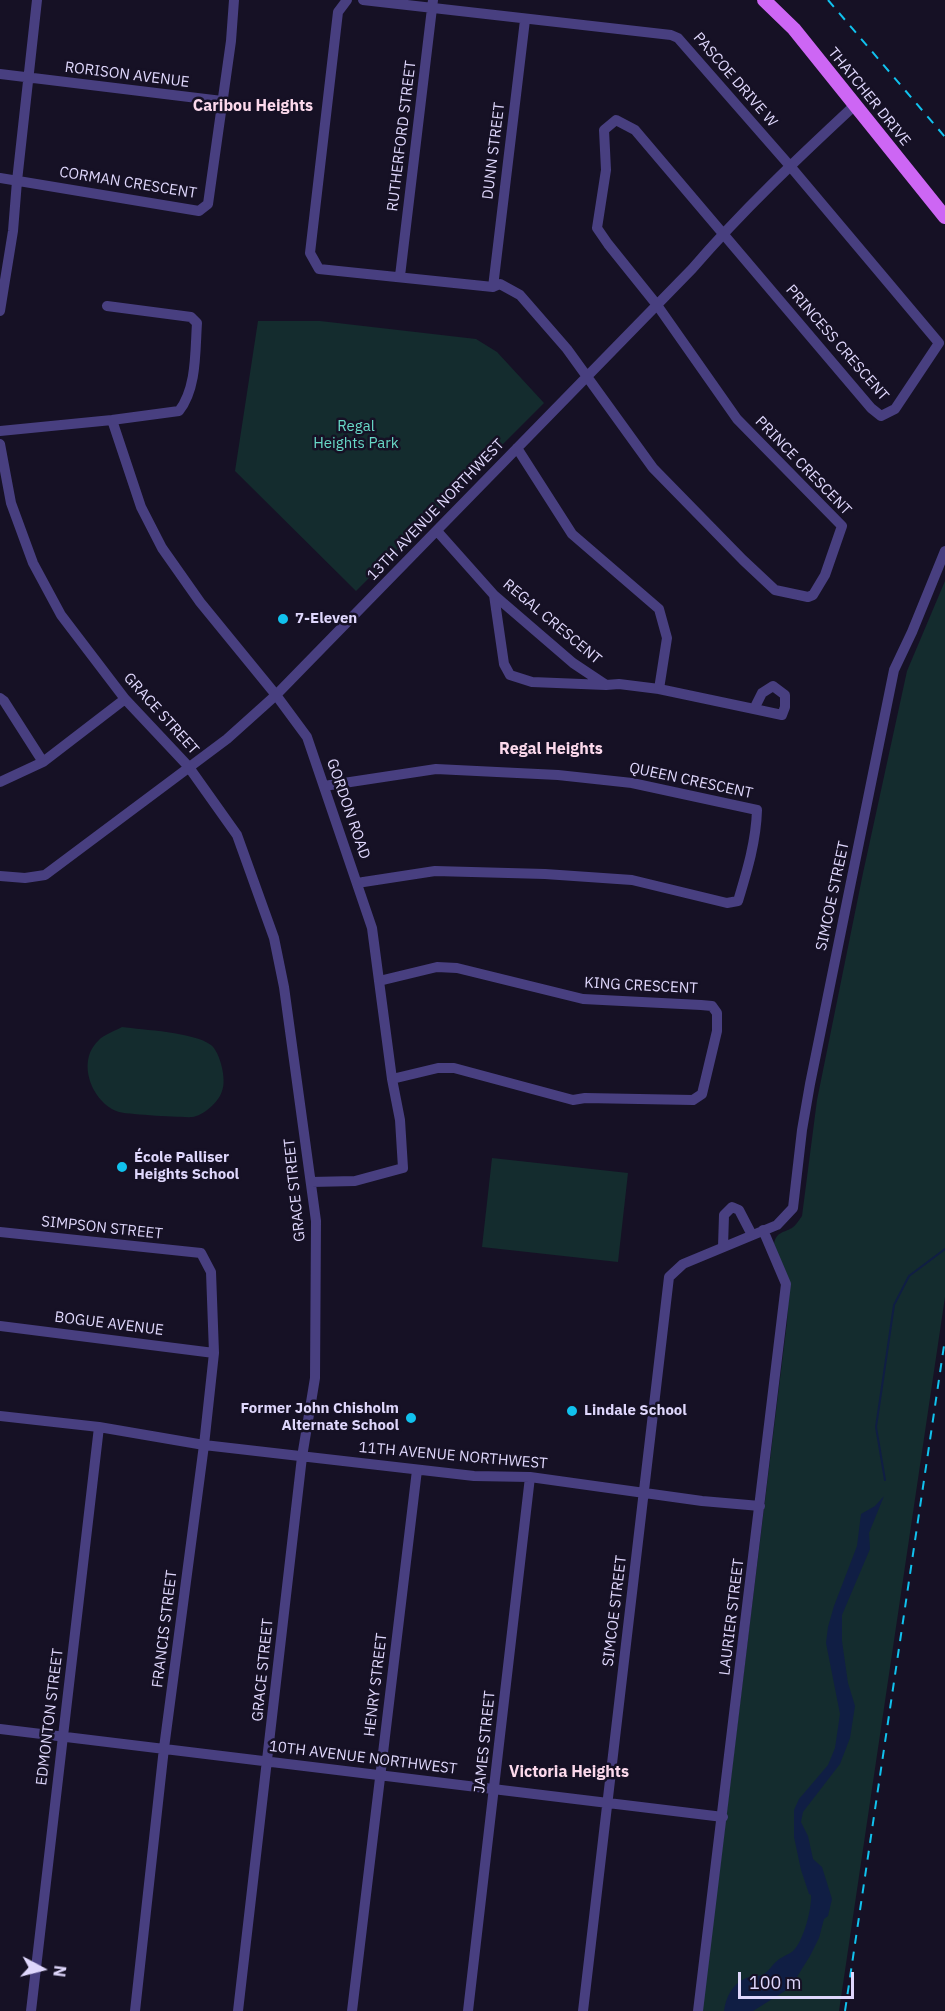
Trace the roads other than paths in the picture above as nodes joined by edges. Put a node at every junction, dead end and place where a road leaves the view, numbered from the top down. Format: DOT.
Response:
graph roads {
  1 [pos="38,0"];
  2 [pos="234,0"];
  3 [pos="347,0"];
  4 [pos="363,0"];
  5 [pos="764,0"];
  6 [pos="433,4"];
  7 [pos="525,20"];
  8 [pos="0,74"];
  9 [pos="29,78"];
  10 [pos="222,101"];
  11 [pos="855,105"];
  12 [pos="790,166"];
  13 [pos="0,178"];
  14 [pos="17,181"];
  15 [pos="945,217"];
  16 [pos="723,233"];
  17 [pos="400,276"];
  18 [pos="2,281"];
  19 [pos="493,287"];
  20 [pos="657,305"];
  21 [pos="107,306"];
  22 [pos="0,311"];
  23 [pos="587,376"];
  24 [pos="112,420"];
  25 [pos="0,431"];
  26 [pos="0,444"];
  27 [pos="518,448"];
  28 [pos="437,531"];
  29 [pos="945,551"];
  30 [pos="494,595"];
  31 [pos="606,685"];
  32 [pos="659,689"];
  33 [pos="276,695"];
  34 [pos="0,698"];
  35 [pos="125,699"];
  36 [pos="754,709"];
  37 [pos="43,762"];
  38 [pos="188,766"];
  39 [pos="0,782"];
  40 [pos="324,786"];
  41 [pos="0,876"];
  42 [pos="357,883"];
  43 [pos="379,981"];
  44 [pos="392,1079"];
  45 [pos="311,1182"];
  46 [pos="764,1230"];
  47 [pos="0,1232"];
  48 [pos="752,1235"];
  49 [pos="723,1247"];
  50 [pos="201,1253"];
  51 [pos="0,1326"];
  52 [pos="214,1353"];
  53 [pos="0,1417"];
  54 [pos="99,1427"];
  55 [pos="204,1445"];
  56 [pos="302,1457"];
  57 [pos="417,1470"];
  58 [pos="530,1477"];
  59 [pos="644,1492"];
  60 [pos="760,1506"];
  61 [pos="0,1729"];
  62 [pos="63,1736"];
  63 [pos="165,1748"];
  64 [pos="268,1762"];
  65 [pos="380,1775"];
  66 [pos="495,1789"];
  67 [pos="608,1802"];
  68 [pos="723,1817"];
  69 [pos="31,2011"];
  70 [pos="135,2011"];
  71 [pos="238,2011"];
  72 [pos="352,2011"];
  73 [pos="468,2011"];
  74 [pos="583,2011"];
  75 [pos="698,2011"];
  1 -- 9 [label="street"];
  2 -- 10 [label="street, CORMAN CRESCENT"];
  3 -- 17 [label="street"];
  4 -- 6 [label="street, PASCOE DRIVE W"];
  5 -- 11 [label="main road, THATCHER DRIVE"];
  6 -- 7 [label="street, PASCOE DRIVE W"];
  6 -- 17 [label="street, RUTHERFORD STREET"];
  7 -- 12 [label="street, PASCOE DRIVE W"];
  7 -- 19 [label="street, DUNN STREET"];
  8 -- 9 [label="street, RORISON AVENUE"];
  9 -- 10 [label="street, RORISON AVENUE"];
  9 -- 14 [label="street"];
  10 -- 14 [label="street, CORMAN CRESCENT"];
  11 -- 12 [label="street, 13TH AVENUE NORTHWEST"];
  11 -- 15 [label="main road, THATCHER DRIVE"];
  12 -- 16 [label="street, 13TH AVENUE NORTHWEST"];
  12 -- 16 [label="street, PRINCESS CRESCENT"];
  13 -- 14 [label="street, CORMAN CRESCENT"];
  14 -- 18 [label="street"];
  16 -- 20 [label="street, 13TH AVENUE NORTHWEST"];
  16 -- 20 [label="street"];
  17 -- 19 [label="street"];
  18 -- 22 [label="street"];
  19 -- 23 [label="street"];
  20 -- 23 [label="street, 13TH AVENUE NORTHWEST"];
  20 -- 23 [label="street, PRINCE CRESCENT"];
  21 -- 24 [label="street"];
  23 -- 27 [label="street, 13TH AVENUE NORTHWEST"];
  24 -- 25 [label="street"];
  24 -- 33 [label="street, GORDON ROAD"];
  26 -- 35 [label="street, GRACE STREET"];
  27 -- 28 [label="street, 13TH AVENUE NORTHWEST"];
  27 -- 32 [label="street"];
  28 -- 30 [label="street, REGAL CRESCENT"];
  28 -- 33 [label="street, 13TH AVENUE NORTHWEST"];
  29 -- 46 [label="street, SIMCOE STREET"];
  30 -- 31 [label="street, REGAL CRESCENT"];
  30 -- 31 [label="street"];
  31 -- 32 [label="street, REGAL CRESCENT"];
  32 -- 36 [label="street, REGAL CRESCENT"];
  33 -- 38 [label="street, 13TH AVENUE NORTHWEST"];
  33 -- 40 [label="street, GORDON ROAD"];
  34 -- 37 [label="street"];
  35 -- 37 [label="street"];
  35 -- 38 [label="street, GRACE STREET"];
  37 -- 39 [label="street"];
  38 -- 41 [label="street, 13TH AVENUE NORTHWEST"];
  38 -- 45 [label="street, GRACE STREET"];
  40 -- 42 [label="street, GORDON ROAD"];
  40 -- 42 [label="street, QUEEN CRESCENT"];
  42 -- 43 [label="street, GORDON ROAD"];
  43 -- 44 [label="street, GORDON ROAD"];
  43 -- 44 [label="street, KING CRESCENT"];
  44 -- 45 [label="street, GORDON ROAD"];
  45 -- 56 [label="street, GRACE STREET"];
  46 -- 48 [label="street, SIMCOE STREET"];
  46 -- 60 [label="street, LAURIER STREET"];
  47 -- 50 [label="street, SIMPSON STREET"];
  48 -- 49 [label="street, SIMCOE STREET"];
  48 -- 49 [label="street"];
  49 -- 59 [label="street, SIMCOE STREET"];
  50 -- 52 [label="street, FRANCIS STREET"];
  51 -- 52 [label="street, BOGUE AVENUE"];
  52 -- 55 [label="street, FRANCIS STREET"];
  53 -- 54 [label="street, 11TH AVENUE NORTHWEST"];
  54 -- 55 [label="street, 11TH AVENUE NORTHWEST"];
  54 -- 62 [label="street, EDMONTON STREET"];
  55 -- 56 [label="street, 11TH AVENUE NORTHWEST"];
  55 -- 63 [label="street, FRANCIS STREET"];
  56 -- 57 [label="street, 11TH AVENUE NORTHWEST"];
  56 -- 64 [label="street, GRACE STREET"];
  57 -- 58 [label="street, 11TH AVENUE NORTHWEST"];
  57 -- 65 [label="street, HENRY STREET"];
  58 -- 59 [label="street, 11TH AVENUE NORTHWEST"];
  58 -- 66 [label="street, JAMES STREET"];
  59 -- 60 [label="street, 11TH AVENUE NORTHWEST"];
  59 -- 67 [label="street, SIMCOE STREET"];
  60 -- 68 [label="street, LAURIER STREET"];
  61 -- 62 [label="street, 10TH AVENUE NORTHWEST"];
  62 -- 63 [label="street, 10TH AVENUE NORTHWEST"];
  62 -- 69 [label="street, EDMONTON STREET"];
  63 -- 64 [label="street, 10TH AVENUE NORTHWEST"];
  63 -- 70 [label="street, FRANCIS STREET"];
  64 -- 65 [label="street, 10TH AVENUE NORTHWEST"];
  64 -- 71 [label="street, GRACE STREET"];
  65 -- 66 [label="street, 10TH AVENUE NORTHWEST"];
  65 -- 72 [label="street, HENRY STREET"];
  66 -- 67 [label="street, 10TH AVENUE NORTHWEST"];
  66 -- 73 [label="street, JAMES STREET"];
  67 -- 68 [label="street, 10TH AVENUE NORTHWEST"];
  67 -- 74 [label="street, SIMCOE STREET"];
  68 -- 75 [label="street, LAURIER STREET"];
}
